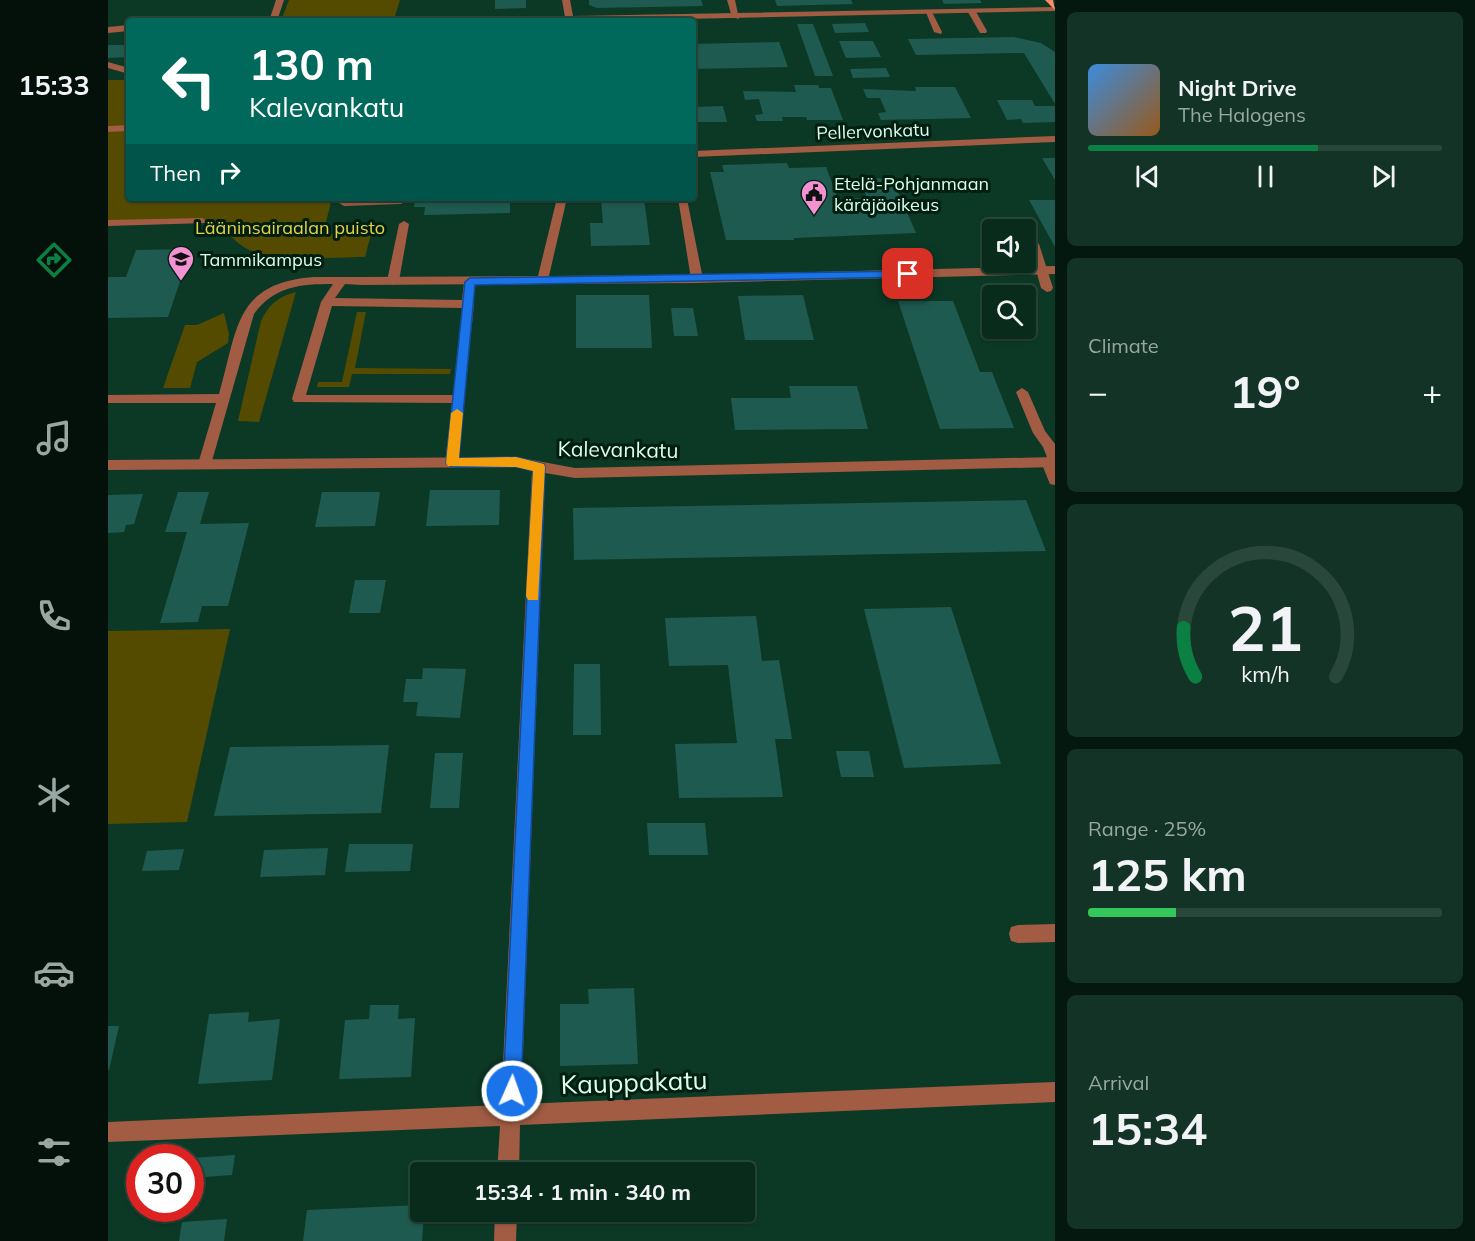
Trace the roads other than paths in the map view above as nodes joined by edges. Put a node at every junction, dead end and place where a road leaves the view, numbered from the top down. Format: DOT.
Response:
graph roads {
  1 [pos="280,0"];
  2 [pos="566,0"];
  3 [pos="731,0"];
  4 [pos="1049,0"];
  5 [pos="1055,9"];
  6 [pos="928,12"];
  7 [pos="972,12"];
  8 [pos="736,16"];
  9 [pos="274,18"];
  10 [pos="570,18"];
  11 [pos="625,18"];
  12 [pos="126,28"];
  13 [pos="108,30"];
  14 [pos="983,31"];
  15 [pos="939,32"];
  16 [pos="108,65"];
  17 [pos="126,70"];
  18 [pos="126,128"];
  19 [pos="108,129"];
  20 [pos="1055,139"];
  21 [pos="696,154"];
  22 [pos="401,201"];
  23 [pos="561,201"];
  24 [pos="682,201"];
  25 [pos="344,203"];
  26 [pos="202,221"];
  27 [pos="108,223"];
  28 [pos="404,224"];
  29 [pos="1036,253"];
  30 [pos="1040,270"];
  31 [pos="1055,270"];
  32 [pos="697,279"];
  33 [pos="342,281"];
  34 [pos="542,281"];
  35 [pos="393,282"];
  36 [pos="470,282"];
  37 [pos="1047,288"];
  38 [pos="327,302"];
  39 [pos="468,304"];
  40 [pos="1022,392"];
  41 [pos="224,398"];
  42 [pos="108,399"];
  43 [pos="459,399"];
  44 [pos="1052,462"];
  45 [pos="452,463"];
  46 [pos="205,464"];
  47 [pos="108,465"];
  48 [pos="539,467"];
  49 [pos="1055,480"];
  50 [pos="1055,933"];
  51 [pos="1018,934"];
  52 [pos="1055,1092"];
  53 [pos="511,1114"];
  54 [pos="108,1132"];
  55 [pos="509,1162"];
  56 [pos="506,1222"];
  57 [pos="505,1241"];
  1 -- 9 [label="street"];
  2 -- 10 [label="street"];
  3 -- 8 [label="street"];
  4 -- 5 [label="main road"];
  5 -- 7 [label="street"];
  6 -- 7 [label="street"];
  6 -- 8 [label="street"];
  6 -- 15 [label="street"];
  7 -- 14 [label="street"];
  8 -- 11 [label="street"];
  12 -- 13 [label="street"];
  16 -- 17 [label="street"];
  18 -- 19 [label="street"];
  20 -- 21 [label="street, Pellervonkatu"];
  22 -- 25 [label="street"];
  23 -- 34 [label="street"];
  24 -- 32 [label="street"];
  26 -- 27 [label="street"];
  28 -- 35 [label="street"];
  29 -- 30 [label="street"];
  30 -- 31 [label="street"];
  30 -- 32 [label="street"];
  30 -- 37 [label="street"];
  32 -- 34 [label="street"];
  33 -- 35 [label="street"];
  33 -- 38 [label="street"];
  33 -- 41 [label="street"];
  34 -- 36 [label="street"];
  35 -- 36 [label="street"];
  36 -- 39 [label="street"];
  38 -- 39 [label="street"];
  38 -- 43 [label="street"];
  39 -- 43 [label="street"];
  40 -- 44 [label="street"];
  41 -- 42 [label="street"];
  41 -- 46 [label="street"];
  43 -- 45 [label="street"];
  44 -- 48 [label="street, Kalevankatu"];
  44 -- 49 [label="street"];
  45 -- 46 [label="street, Kalevankatu"];
  45 -- 48 [label="street, Kalevankatu"];
  46 -- 47 [label="street, Kalevankatu"];
  48 -- 53 [label="street"];
  50 -- 51 [label="street"];
  52 -- 53 [label="street, Kauppakatu"];
  53 -- 54 [label="street, Kauppakatu"];
  53 -- 55 [label="street"];
  56 -- 57 [label="street"];
}
